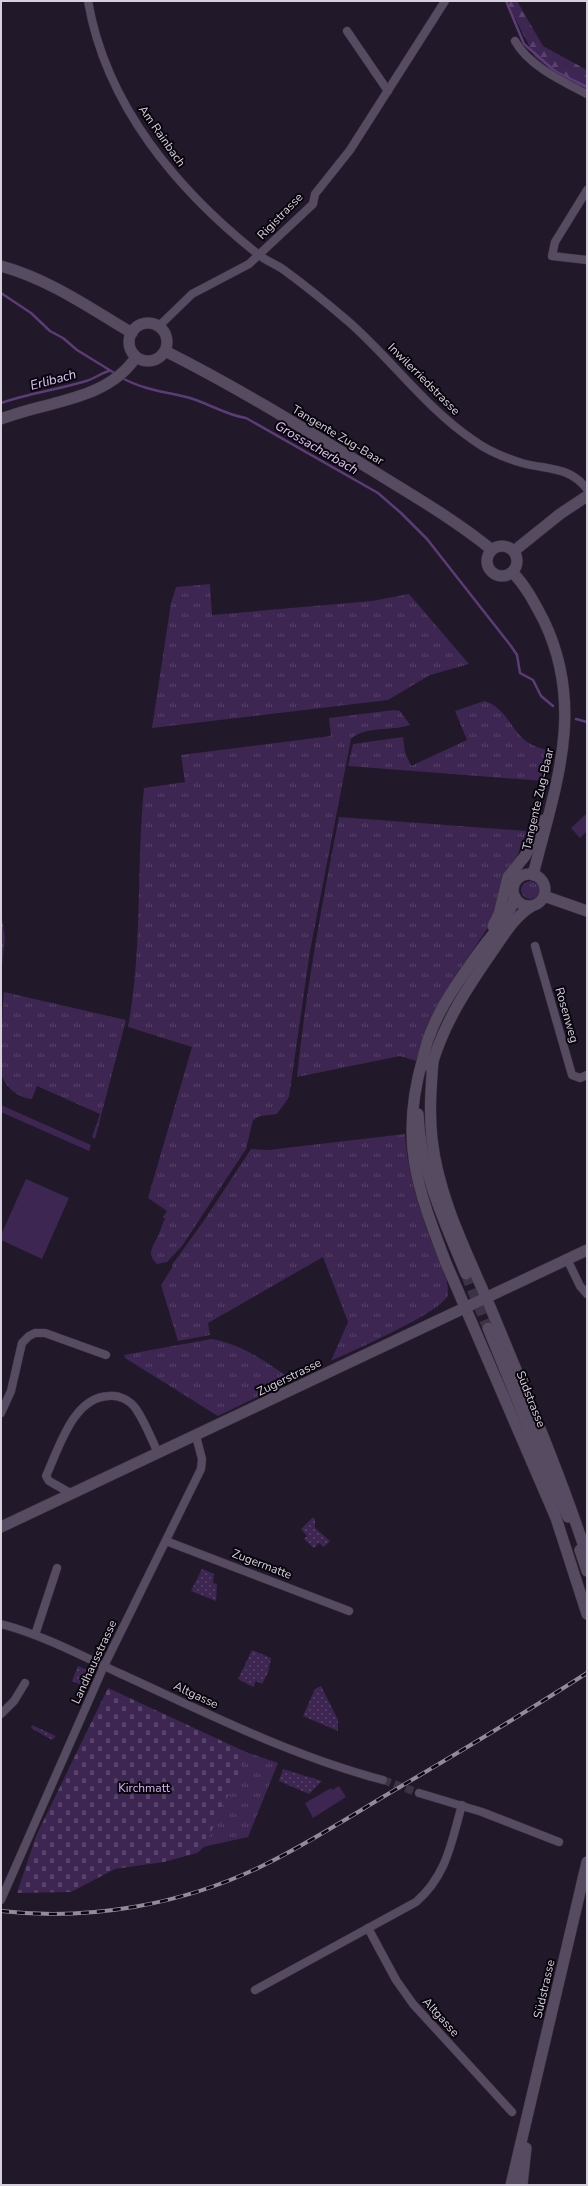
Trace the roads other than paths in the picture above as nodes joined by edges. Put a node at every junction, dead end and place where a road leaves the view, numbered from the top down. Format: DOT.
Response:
graph roads {
  1 [pos="88,1"];
  2 [pos="445,1"];
  3 [pos="347,31"];
  4 [pos="515,40"];
  5 [pos="388,91"];
  6 [pos="587,94"];
  7 [pos="587,190"];
  8 [pos="260,256"];
  9 [pos="587,260"];
  10 [pos="1,266"];
  11 [pos="158,327"];
  12 [pos="132,333"];
  13 [pos="164,351"];
  14 [pos="136,357"];
  15 [pos="1,419"];
  16 [pos="587,489"];
  17 [pos="587,496"];
  18 [pos="492,550"];
  19 [pos="514,551"];
  20 [pos="513,573"];
  21 [pos="550,814"];
  22 [pos="533,875"];
  23 [pos="544,896"];
  24 [pos="514,897"];
  25 [pos="532,906"];
  26 [pos="587,911"];
  27 [pos="535,946"];
  28 [pos="480,951"];
  29 [pos="428,1059"];
  30 [pos="587,1075"];
  31 [pos="587,1250"];
  32 [pos="567,1259"];
  33 [pos="466,1274"];
  34 [pos="587,1294"];
  35 [pos="486,1297"];
  36 [pos="466,1306"];
  37 [pos="488,1328"];
  38 [pos="106,1354"];
  39 [pos="1,1413"];
  40 [pos="196,1436"];
  41 [pos="158,1452"];
  42 [pos="550,1480"];
  43 [pos="72,1494"];
  44 [pos="1,1527"];
  45 [pos="166,1541"];
  46 [pos="587,1556"];
  47 [pos="57,1568"];
  48 [pos="587,1571"];
  49 [pos="349,1611"];
  50 [pos="587,1613"];
  51 [pos="1,1624"];
  52 [pos="34,1635"];
  53 [pos="104,1666"];
  54 [pos="25,1683"];
  55 [pos="1,1714"];
  56 [pos="383,1780"];
  57 [pos="419,1793"];
  58 [pos="462,1806"];
  59 [pos="559,1842"];
  60 [pos="587,1862"];
  61 [pos="1,1900"];
  62 [pos="368,1928"];
  63 [pos="255,1990"];
  64 [pos="512,2112"];
  65 [pos="527,2121"];
  66 [pos="511,2185"];
  67 [pos="522,2185"];
  1 -- 8 [label="street, Am Rainbach"];
  2 -- 5 [label="street, Rigistrasse"];
  3 -- 5 [label="street"];
  4 -- 6 [label="street"];
  5 -- 8 [label="street, Rigistrasse"];
  7 -- 9 [label="street"];
  8 -- 11 [label="street, Rigistrasse"];
  8 -- 16 [label="street, Inwilerriedstrasse"];
  10 -- 12 [label="main road"];
  11 -- 12 [label="main road"];
  11 -- 13 [label="main road"];
  12 -- 14 [label="main road"];
  13 -- 14 [label="main road"];
  13 -- 18 [label="main road, Tangente Zug-Baar"];
  14 -- 15 [label="main road"];
  17 -- 19 [label="main road"];
  18 -- 19 [label="main road"];
  18 -- 20 [label="main road"];
  19 -- 20 [label="main road"];
  20 -- 21 [label="main road, Tangente Zug-Baar"];
  21 -- 22 [label="main road, Tangente Zug-Baar"];
  21 -- 28 [label="main road"];
  22 -- 23 [label="main road"];
  22 -- 24 [label="main road"];
  23 -- 25 [label="main road"];
  23 -- 26 [label="main road"];
  24 -- 25 [label="main road"];
  24 -- 28 [label="main road"];
  25 -- 29 [label="main road"];
  27 -- 30 [label="street, Rosenweg"];
  28 -- 29 [label="main road"];
  29 -- 33 [label="main road"];
  29 -- 35 [label="main road"];
  29 -- 36 [label="main road"];
  31 -- 32 [label="main road, Zugerstrasse"];
  32 -- 34 [label="street"];
  32 -- 35 [label="main road, Zugerstrasse"];
  35 -- 36 [label="main road, Zugerstrasse"];
  35 -- 46 [label="main road"];
  36 -- 40 [label="main road, Zugerstrasse"];
  36 -- 50 [label="main road"];
  37 -- 42 [label="main road, Südstrasse"];
  38 -- 39 [label="street"];
  40 -- 41 [label="main road, Zugerstrasse"];
  40 -- 45 [label="street, Landhausstrasse"];
  41 -- 43 [label="main road, Zugerstrasse"];
  41 -- 43 [label="street"];
  42 -- 48 [label="main road, Südstrasse"];
  42 -- 50 [label="main road, Südstrasse"];
  43 -- 44 [label="main road, Zugerstrasse"];
  45 -- 49 [label="street, Zugermatte"];
  45 -- 53 [label="street, Landhausstrasse"];
  47 -- 52 [label="street"];
  51 -- 52 [label="street, Altgasse"];
  52 -- 53 [label="street, Altgasse"];
  53 -- 56 [label="street, Altgasse"];
  53 -- 61 [label="street, Landhausstrasse"];
  54 -- 55 [label="street"];
  57 -- 58 [label="street"];
  58 -- 59 [label="street"];
  58 -- 62 [label="street"];
  60 -- 65 [label="main road, Südstrasse"];
  62 -- 63 [label="street"];
  62 -- 64 [label="street, Altgasse"];
  65 -- 66 [label="main road, Südstrasse"];
  65 -- 67 [label="main road, Südstrasse"];
}
